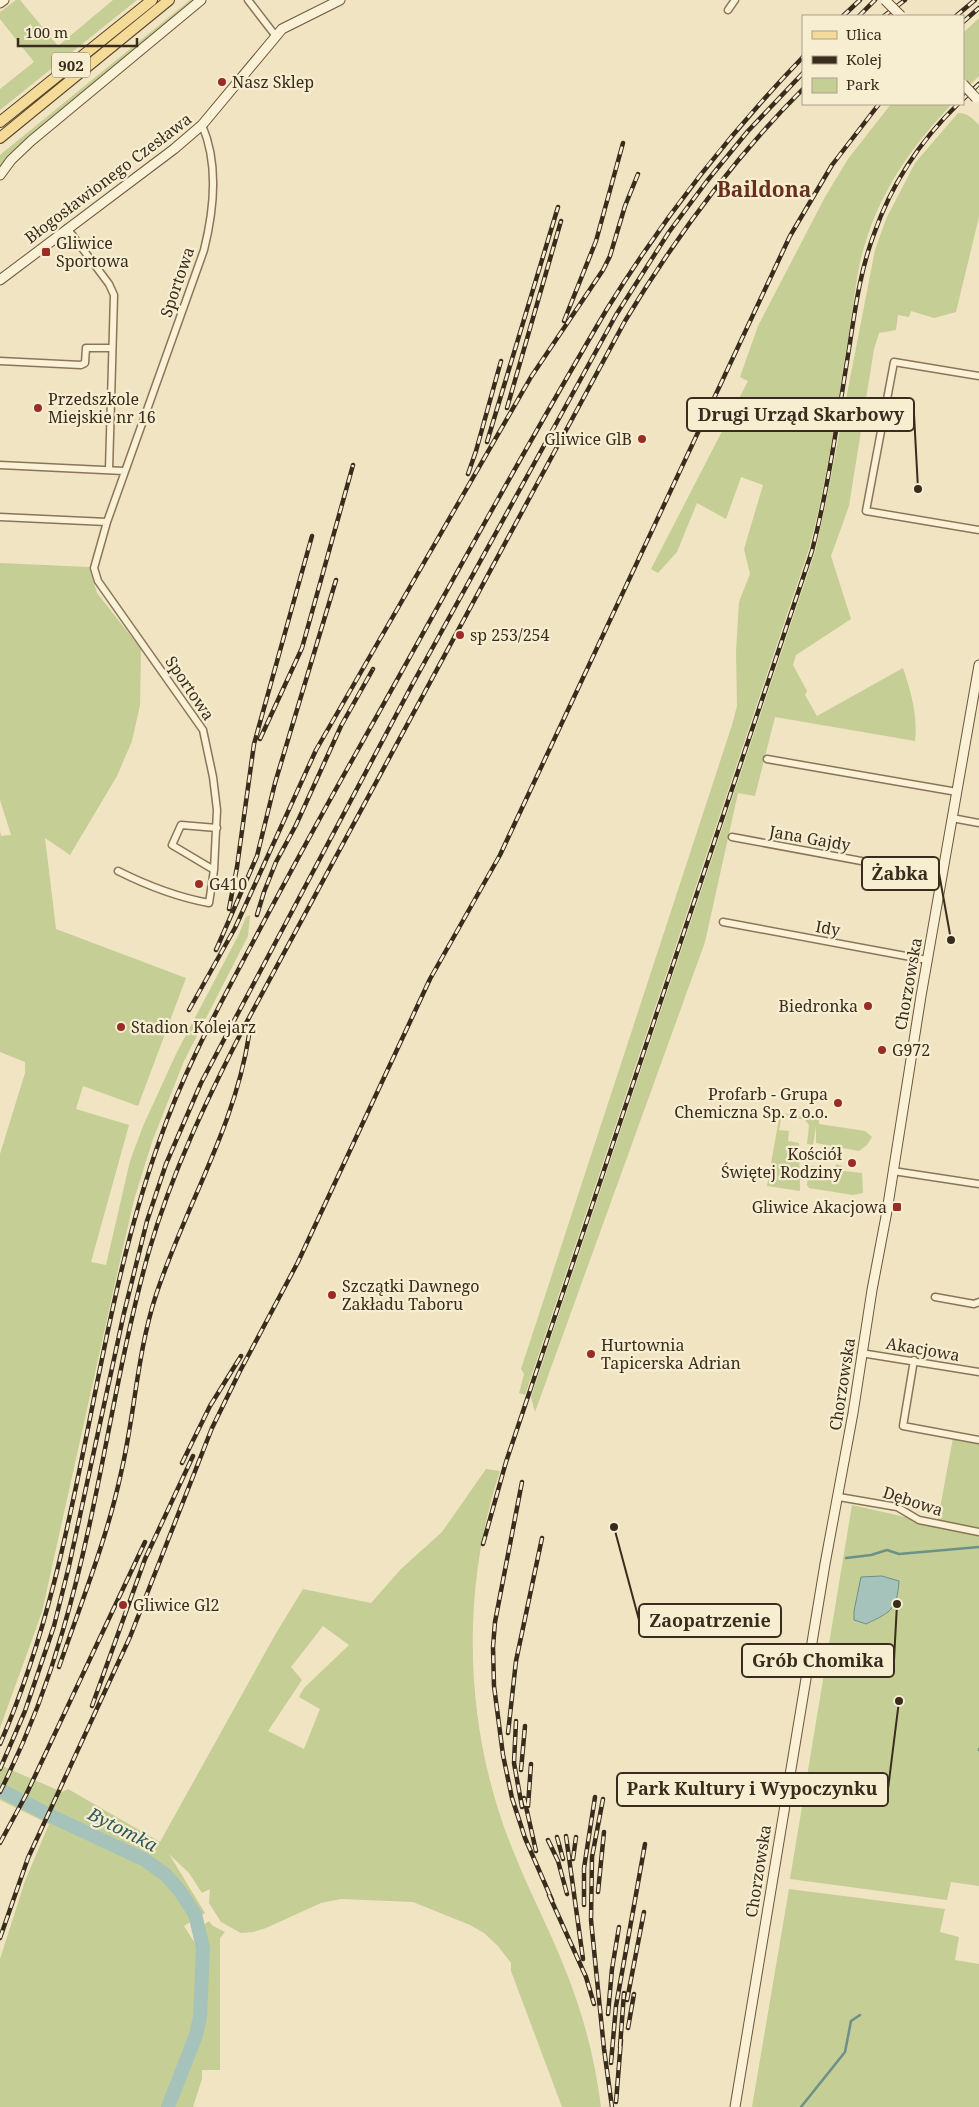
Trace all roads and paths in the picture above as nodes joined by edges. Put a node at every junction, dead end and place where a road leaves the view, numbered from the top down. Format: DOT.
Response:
graph roads {
  1 [pos="4,0"];
  2 [pos="169,0"];
  3 [pos="201,0"];
  4 [pos="248,0"];
  5 [pos="340,0"];
  6 [pos="735,0"];
  7 [pos="885,0"];
  8 [pos="0,3"];
  9 [pos="147,3"];
  10 [pos="728,10"];
  11 [pos="900,15"];
  12 [pos="275,35"];
  13 [pos="964,85"];
  14 [pos="978,100"];
  15 [pos="0,122"];
  16 [pos="202,125"];
  17 [pos="0,138"];
  18 [pos="0,175"];
  19 [pos="67,228"];
  20 [pos="0,280"];
  21 [pos="112,348"];
  22 [pos="0,361"];
  23 [pos="979,376"];
  24 [pos="0,465"];
  25 [pos="109,470"];
  26 [pos="124,471"];
  27 [pos="0,517"];
  28 [pos="107,522"];
  29 [pos="979,530"];
  30 [pos="979,665"];
  31 [pos="767,759"];
  32 [pos="957,792"];
  33 [pos="952,818"];
  34 [pos="979,823"];
  35 [pos="217,828"];
  36 [pos="732,837"];
  37 [pos="214,870"];
  38 [pos="118,871"];
  39 [pos="942,876"];
  40 [pos="723,922"];
  41 [pos="928,960"];
  42 [pos="893,1171"];
  43 [pos="979,1184"];
  44 [pos="936,1297"];
  45 [pos="979,1302"];
  46 [pos="861,1353"];
  47 [pos="914,1360"];
  48 [pos="979,1372"];
  49 [pos="979,1440"];
  50 [pos="839,1497"];
  51 [pos="979,1532"];
  52 [pos="735,2107"];
  1 -- 8 [label="main road"];
  2 -- 17 [label="main road, 902"];
  3 -- 18 [label="main road"];
  4 -- 12 [label="street"];
  5 -- 12 [label="main road, Błogosławionego Czesława"];
  6 -- 10 [label="street"];
  7 -- 11 [label="main road, bridge"];
  9 -- 15 [label="main road, 902"];
  12 -- 16 [label="main road, Błogosławionego Czesława"];
  13 -- 14 [label="main road, bridge"];
  16 -- 19 [label="main road, Błogosławionego Czesława"];
  16 -- 26 [label="street, Sportowa"];
  19 -- 20 [label="main road, Błogosławionego Czesława"];
  19 -- 21 [label="street"];
  21 -- 22 [label="street"];
  21 -- 25 [label="street"];
  23 -- 29 [label="street"];
  24 -- 25 [label="street"];
  25 -- 26 [label="street"];
  26 -- 28 [label="street, Sportowa"];
  27 -- 28 [label="street"];
  28 -- 35 [label="street, Sportowa"];
  30 -- 32 [label="main road, Chorzowska"];
  31 -- 32 [label="street"];
  32 -- 33 [label="main road, Chorzowska"];
  33 -- 34 [label="street"];
  33 -- 39 [label="main road, Chorzowska"];
  35 -- 37 [label="street, Sportowa"];
  35 -- 37 [label="street"];
  36 -- 39 [label="street, Jana Gajdy"];
  37 -- 38 [label="street, Sportowa"];
  39 -- 41 [label="main road, Chorzowska"];
  40 -- 41 [label="street, Idy"];
  41 -- 42 [label="main road, Chorzowska"];
  42 -- 43 [label="street"];
  42 -- 46 [label="main road, Chorzowska"];
  44 -- 45 [label="street"];
  46 -- 47 [label="street, Akacjowa"];
  46 -- 50 [label="main road, Chorzowska"];
  47 -- 48 [label="street, Akacjowa"];
  47 -- 49 [label="street"];
  50 -- 51 [label="street, Dębowa"];
  50 -- 52 [label="main road, Chorzowska"];
}
